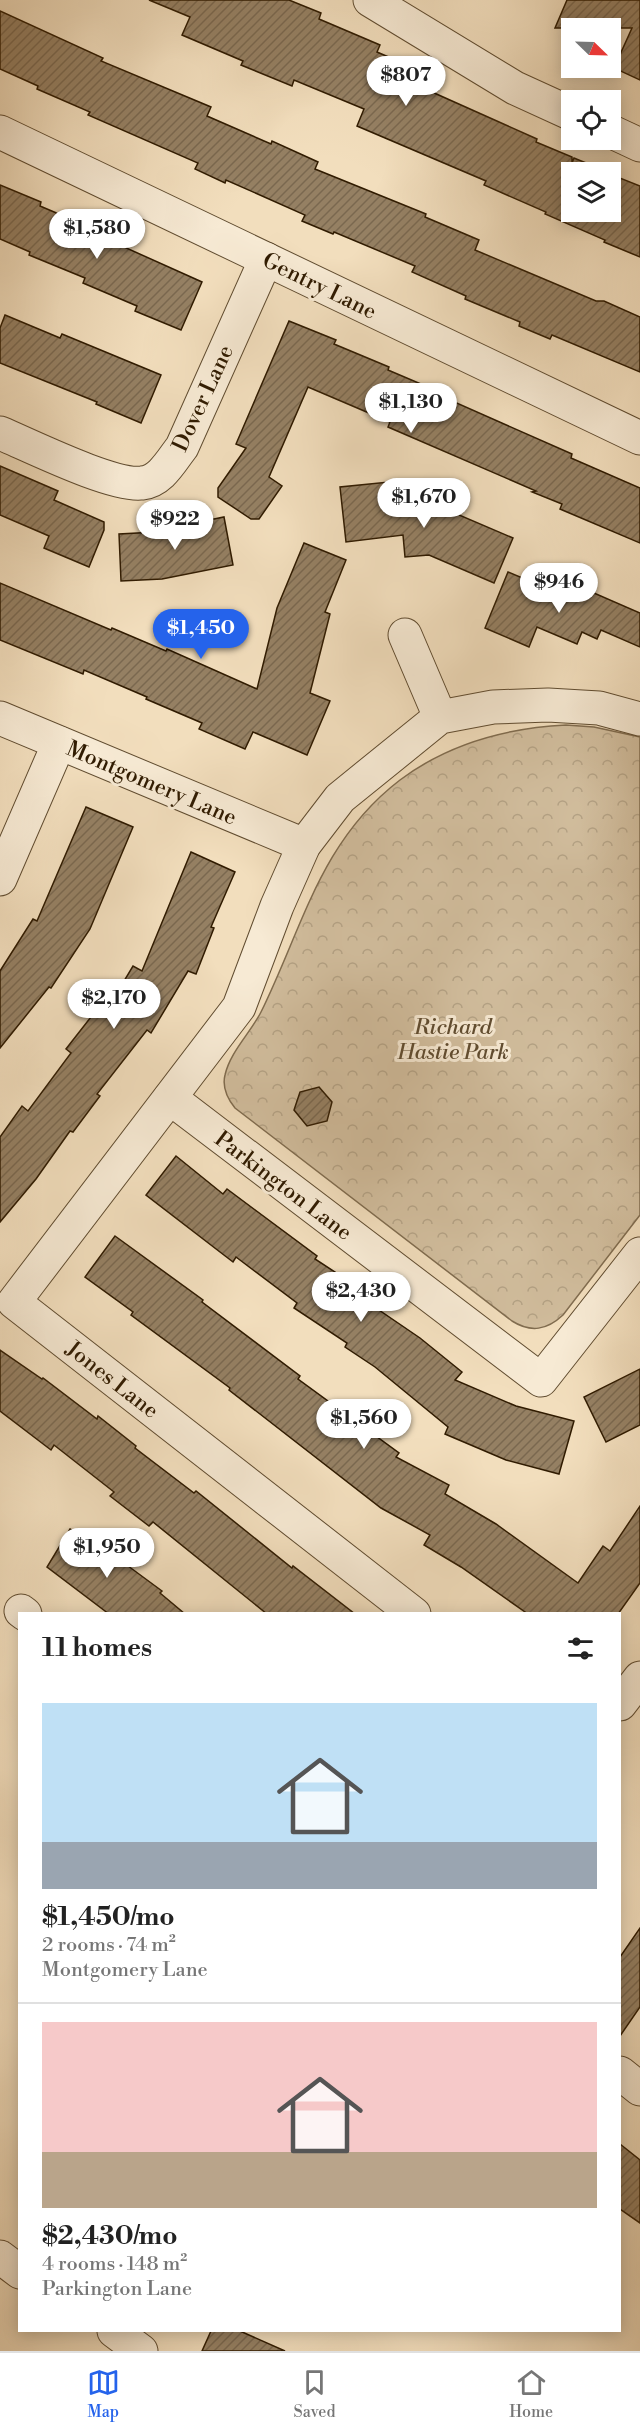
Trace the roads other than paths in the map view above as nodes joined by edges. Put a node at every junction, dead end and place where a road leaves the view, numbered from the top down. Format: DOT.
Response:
graph roads {
  1 [pos="370,0"];
  2 [pos="561,109"];
  3 [pos="0,132"];
  4 [pos="621,136"];
  5 [pos="640,145"];
  6 [pos="266,259"];
  7 [pos="0,432"];
  8 [pos="640,438"];
  9 [pos="405,635"];
  10 [pos="440,717"];
  11 [pos="0,718"];
  12 [pos="640,720"];
  13 [pos="58,743"];
  14 [pos="304,845"];
  15 [pos="0,879"];
  16 [pos="170,1098"];
  17 [pos="640,1254"];
  18 [pos="411,1612"];
  19 [pos="640,1678"];
  20 [pos="621,1703"];
  21 [pos="0,2257"];
  22 [pos="18,2270"];
  23 [pos="115,2332"];
  24 [pos="141,2351"];
  1 -- 2 [label="street"];
  3 -- 6 [label="street, Gentry Lane"];
  4 -- 5 [label="street"];
  6 -- 7 [label="street, Dover Lane"];
  6 -- 8 [label="street, Gentry Lane"];
  9 -- 10 [label="street"];
  10 -- 12 [label="street"];
  10 -- 14 [label="street"];
  11 -- 13 [label="street, Montgomery Lane"];
  13 -- 14 [label="street, Montgomery Lane"];
  13 -- 15 [label="street"];
  14 -- 16 [label="street"];
  16 -- 17 [label="street, Parkington Lane"];
  16 -- 18 [label="street, Jones Lane"];
  19 -- 20 [label="street"];
  21 -- 22 [label="street"];
  23 -- 24 [label="street"];
}
